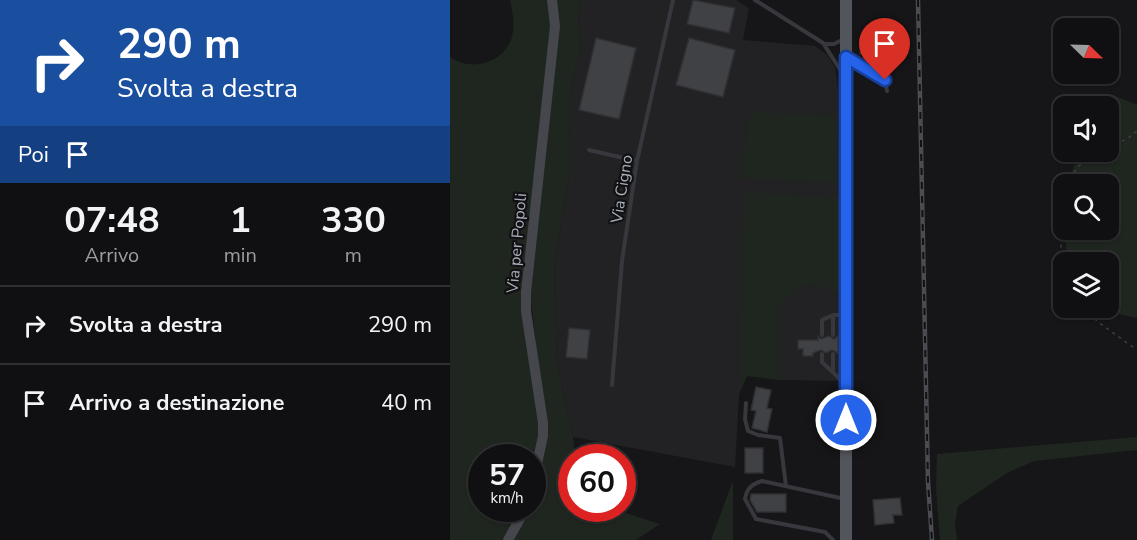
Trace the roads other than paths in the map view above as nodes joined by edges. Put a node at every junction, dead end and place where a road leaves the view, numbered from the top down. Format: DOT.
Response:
graph roads {
  1 [pos="552,0"];
  2 [pos="673,0"];
  3 [pos="755,0"];
  4 [pos="846,0"];
  5 [pos="846,38"];
  6 [pos="823,44"];
  7 [pos="846,57"];
  8 [pos="845,78"];
  9 [pos="887,91"];
  10 [pos="589,150"];
  11 [pos="637,161"];
  12 [pos="839,315"];
  13 [pos="833,334"];
  14 [pos="822,335"];
  15 [pos="822,354"];
  16 [pos="832,354"];
  17 [pos="832,372"];
  18 [pos="612,385"];
  19 [pos="846,385"];
  20 [pos="746,403"];
  21 [pos="541,444"];
  22 [pos="786,486"];
  23 [pos="846,500"];
  24 [pos="518,522"];
  25 [pos="508,540"];
  26 [pos="833,540"];
  27 [pos="846,540"];
  1 -- 21 [label="main road, Via per Popoli"];
  2 -- 11 [label="lane, Via Cigno"];
  3 -- 6 [label="lane"];
  4 -- 5 [label="main road"];
  5 -- 6 [label="lane"];
  5 -- 7 [label="main road"];
  6 -- 8 [label="lane"];
  7 -- 8 [label="main road"];
  7 -- 9 [label="lane"];
  8 -- 12 [label="main road"];
  10 -- 11 [label="lane"];
  11 -- 18 [label="lane, Via Cigno"];
  12 -- 13 [label="lane"];
  12 -- 14 [label="lane"];
  12 -- 19 [label="main road"];
  15 -- 17 [label="lane"];
  16 -- 17 [label="lane"];
  17 -- 19 [label="lane"];
  19 -- 23 [label="main road"];
  20 -- 22 [label="lane"];
  22 -- 23 [label="lane"];
  22 -- 26 [label="lane"];
  23 -- 27 [label="main road"];
  24 -- 25 [label="main road"];
}
